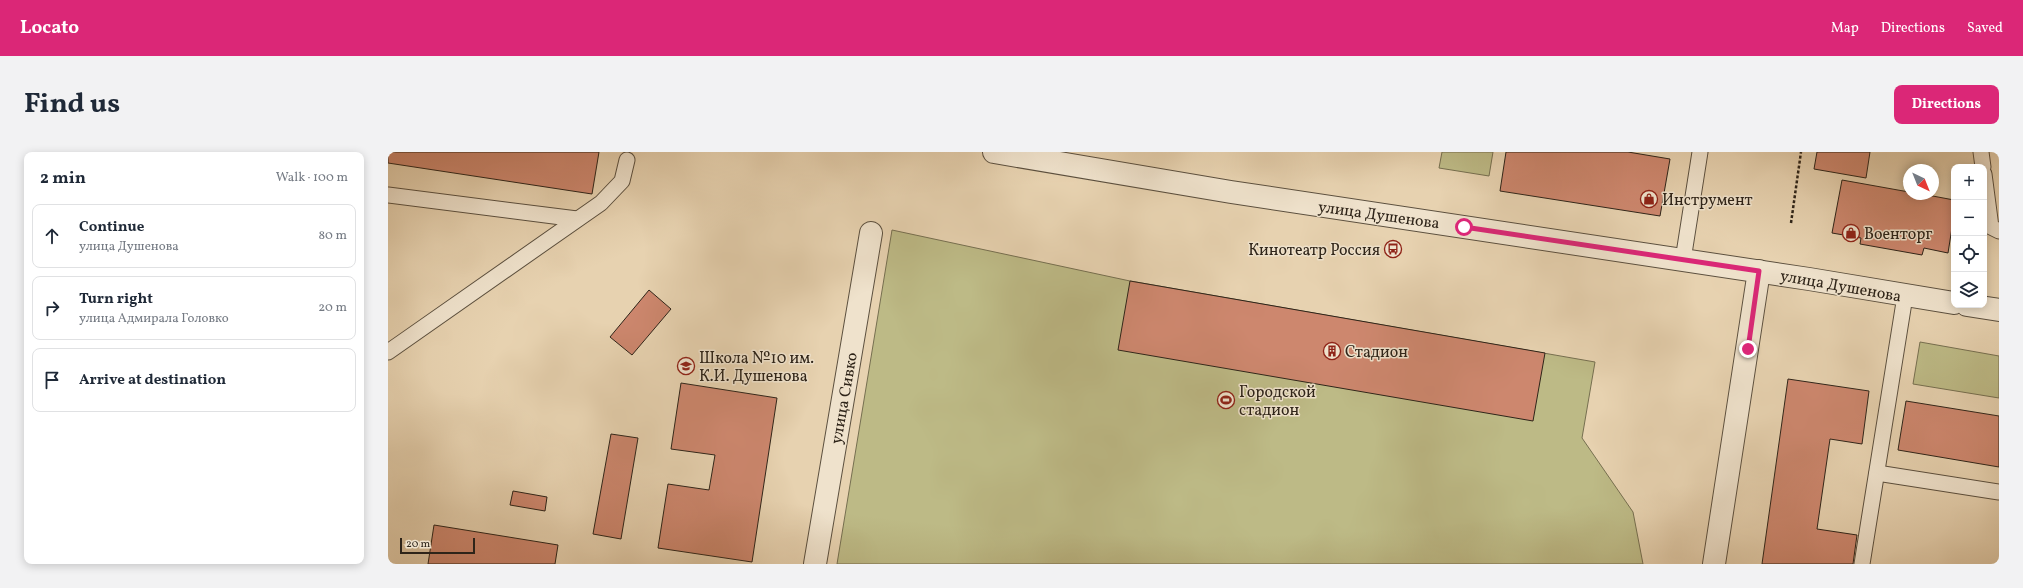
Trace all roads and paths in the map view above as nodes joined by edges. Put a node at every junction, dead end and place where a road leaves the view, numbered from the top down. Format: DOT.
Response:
graph roads {
  1 [pos="994,152"];
  2 [pos="1700,152"];
  3 [pos="1801,152"];
  4 [pos="1981,152"];
  5 [pos="1021,155"];
  6 [pos="627,160"];
  7 [pos="1983,164"];
  8 [pos="388,195"];
  9 [pos="1987,197"];
  10 [pos="577,219"];
  11 [pos="1791,223"];
  12 [pos="1999,231"];
  13 [pos="871,233"];
  14 [pos="1683,260"];
  15 [pos="1759,271"];
  16 [pos="1905,296"];
  17 [pos="1951,303"];
  18 [pos="1986,308"];
  19 [pos="1999,310"];
  20 [pos="388,352"];
  21 [pos="1877,473"];
  22 [pos="1999,492"];
  23 [pos="815,564"];
  24 [pos="1714,564"];
  25 [pos="1862,564"];
  1 -- 5 [label="street, улица Душенова"];
  2 -- 14 [label="lane"];
  3 -- 11 [label="path"];
  4 -- 7 [label="lane"];
  5 -- 14 [label="street, улица Душенова"];
  6 -- 10 [label="lane"];
  8 -- 10 [label="lane"];
  9 -- 12 [label="lane"];
  10 -- 20 [label="lane"];
  13 -- 23 [label="street, улица Сивко"];
  14 -- 15 [label="street, улица Душенова"];
  15 -- 16 [label="street, улица Душенова"];
  15 -- 24 [label="street"];
  16 -- 17 [label="street, улица Душенова"];
  16 -- 21 [label="lane"];
  18 -- 19 [label="street"];
  21 -- 22 [label="lane"];
  21 -- 25 [label="lane"];
}
